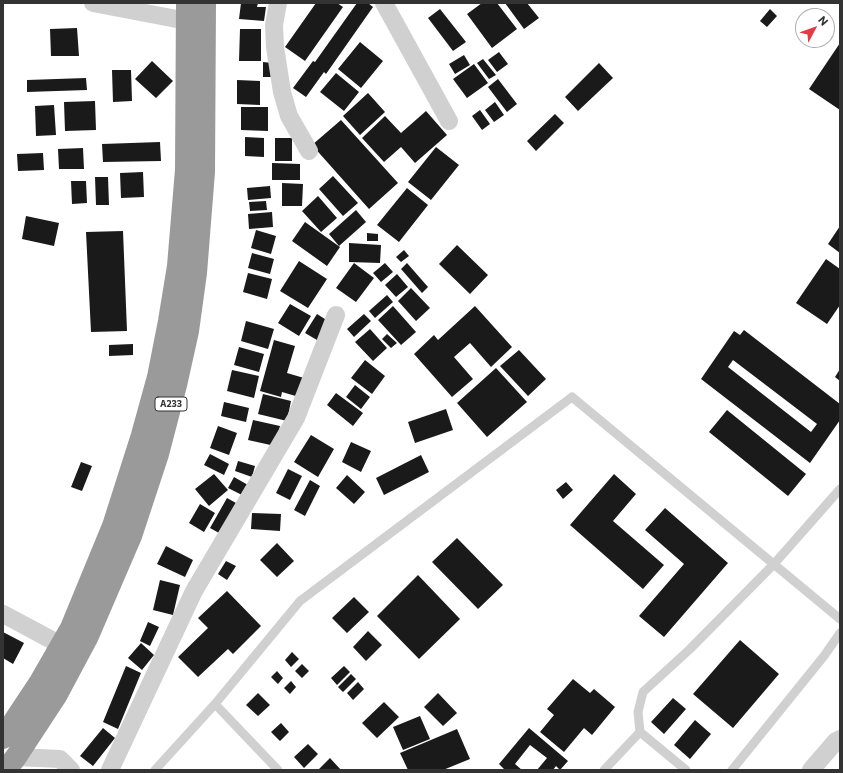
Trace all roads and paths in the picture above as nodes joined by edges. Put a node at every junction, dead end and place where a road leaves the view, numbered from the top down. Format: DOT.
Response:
graph roads {
  1 [pos="93,3"];
  2 [pos="205,3"];
  3 [pos="278,3"];
  4 [pos="384,3"];
  5 [pos="187,12"];
  6 [pos="449,121"];
  7 [pos="309,151"];
  8 [pos="336,315"];
  9 [pos="167,381"];
  10 [pos="840,489"];
  11 [pos="774,564"];
  12 [pos="3,614"];
  13 [pos="840,619"];
  14 [pos="840,633"];
  15 [pos="61,645"];
  16 [pos="214,704"];
  17 [pos="640,732"];
  18 [pos="3,738"];
  19 [pos="840,739"];
  20 [pos="11,763"];
  21 [pos="61,766"];
  22 [pos="110,770"];
  23 [pos="155,770"];
  24 [pos="278,770"];
  25 [pos="604,770"];
  26 [pos="686,770"];
  27 [pos="732,770"];
  28 [pos="811,770"];
  1 -- 5 [label="street"];
  2 -- 9 [label="highway, A233"];
  3 -- 7 [label="street"];
  4 -- 6 [label="street"];
  5 -- 9 [label="highway, A233"];
  8 -- 22 [label="street"];
  9 -- 15 [label="highway, A233"];
  9 -- 20 [label="highway, A233"];
  10 -- 11 [label="lane"];
  11 -- 13 [label="lane"];
  11 -- 16 [label="lane"];
  11 -- 17 [label="lane"];
  12 -- 15 [label="street"];
  14 -- 27 [label="lane"];
  15 -- 18 [label="highway, A233"];
  16 -- 23 [label="lane"];
  16 -- 24 [label="lane"];
  17 -- 25 [label="lane"];
  17 -- 26 [label="lane"];
  19 -- 28 [label="street"];
  20 -- 21 [label="street"];
}
